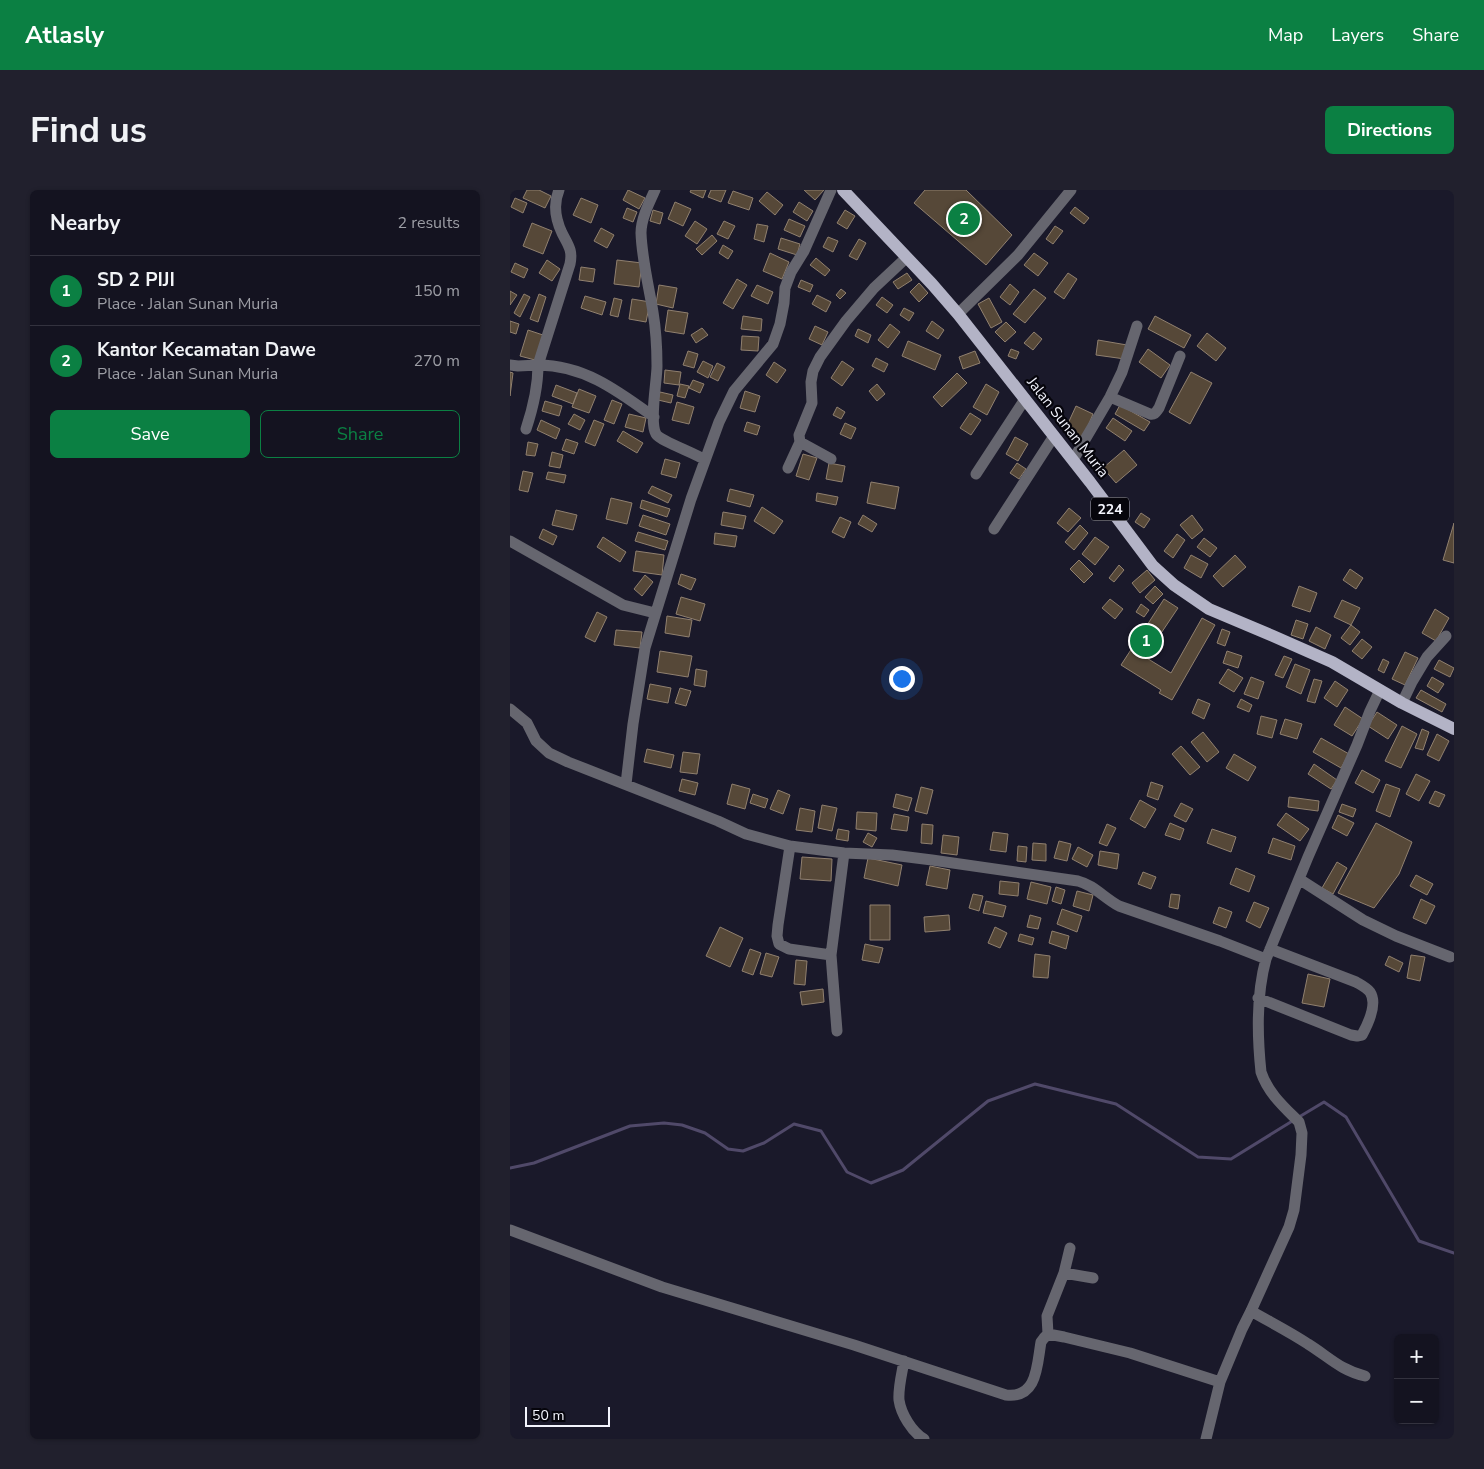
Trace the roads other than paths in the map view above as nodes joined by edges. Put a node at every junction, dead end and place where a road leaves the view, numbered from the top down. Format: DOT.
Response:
graph roads {
  1 [pos="559,190"];
  2 [pos="654,190"];
  3 [pos="831,190"];
  4 [pos="842,190"];
  5 [pos="1072,190"];
  6 [pos="906,258"];
  7 [pos="958,314"];
  8 [pos="1137,326"];
  9 [pos="1180,356"];
  10 [pos="510,364"];
  11 [pos="538,365"];
  12 [pos="1110,397"];
  13 [pos="1025,399"];
  14 [pos="654,417"];
  15 [pos="526,429"];
  16 [pos="1054,436"];
  17 [pos="800,442"];
  18 [pos="831,459"];
  19 [pos="706,460"];
  20 [pos="1073,460"];
  21 [pos="788,468"];
  22 [pos="976,474"];
  23 [pos="994,529"];
  24 [pos="510,541"];
  25 [pos="655,613"];
  26 [pos="1446,636"];
  27 [pos="1380,690"];
  28 [pos="1402,704"];
  29 [pos="510,709"];
  30 [pos="1454,729"];
  31 [pos="626,784"];
  32 [pos="790,846"];
  33 [pos="844,853"];
  34 [pos="1299,879"];
  35 [pos="1268,954"];
  36 [pos="831,956"];
  37 [pos="1450,957"];
  38 [pos="1258,998"];
  39 [pos="837,1031"];
  40 [pos="510,1230"];
  41 [pos="1070,1248"];
  42 [pos="1064,1273"];
  43 [pos="1093,1278"];
  44 [pos="1251,1311"];
  45 [pos="1048,1334"];
  46 [pos="904,1361"];
  47 [pos="1365,1376"];
  48 [pos="1220,1382"];
  49 [pos="924,1439"];
  50 [pos="1206,1439"];
  1 -- 11 [label="street"];
  2 -- 14 [label="street"];
  3 -- 19 [label="street"];
  4 -- 6 [label="main road, Jalan Sunan Muria / 224"];
  5 -- 7 [label="street"];
  6 -- 7 [label="main road, Jalan Sunan Muria / 224"];
  6 -- 17 [label="street"];
  7 -- 13 [label="main road, Jalan Sunan Muria / 224"];
  8 -- 12 [label="street"];
  9 -- 12 [label="street"];
  10 -- 11 [label="street"];
  11 -- 14 [label="street"];
  11 -- 15 [label="street"];
  12 -- 20 [label="street"];
  13 -- 16 [label="main road, Jalan Sunan Muria / 224"];
  13 -- 22 [label="street"];
  14 -- 19 [label="street"];
  16 -- 20 [label="main road, Jalan Sunan Muria / 224"];
  16 -- 23 [label="street"];
  17 -- 18 [label="street"];
  17 -- 21 [label="street"];
  19 -- 25 [label="street"];
  20 -- 27 [label="main road, Jalan Sunan Muria / 224"];
  24 -- 25 [label="street"];
  25 -- 31 [label="street"];
  26 -- 28 [label="street"];
  27 -- 28 [label="main road, Jalan Sunan Muria / 224"];
  27 -- 34 [label="street"];
  28 -- 30 [label="main road, Jalan Sunan Muria / 224"];
  29 -- 31 [label="street"];
  31 -- 32 [label="street"];
  32 -- 33 [label="street"];
  32 -- 36 [label="street"];
  33 -- 35 [label="street"];
  33 -- 36 [label="street"];
  34 -- 35 [label="street"];
  34 -- 37 [label="street"];
  35 -- 38 [label="street"];
  35 -- 38 [label="street"];
  36 -- 39 [label="street"];
  38 -- 44 [label="street"];
  40 -- 46 [label="street"];
  41 -- 42 [label="street"];
  42 -- 43 [label="street"];
  42 -- 45 [label="street"];
  44 -- 47 [label="street"];
  44 -- 48 [label="street"];
  45 -- 46 [label="street"];
  45 -- 48 [label="street"];
  46 -- 49 [label="street"];
  48 -- 50 [label="street"];
}
